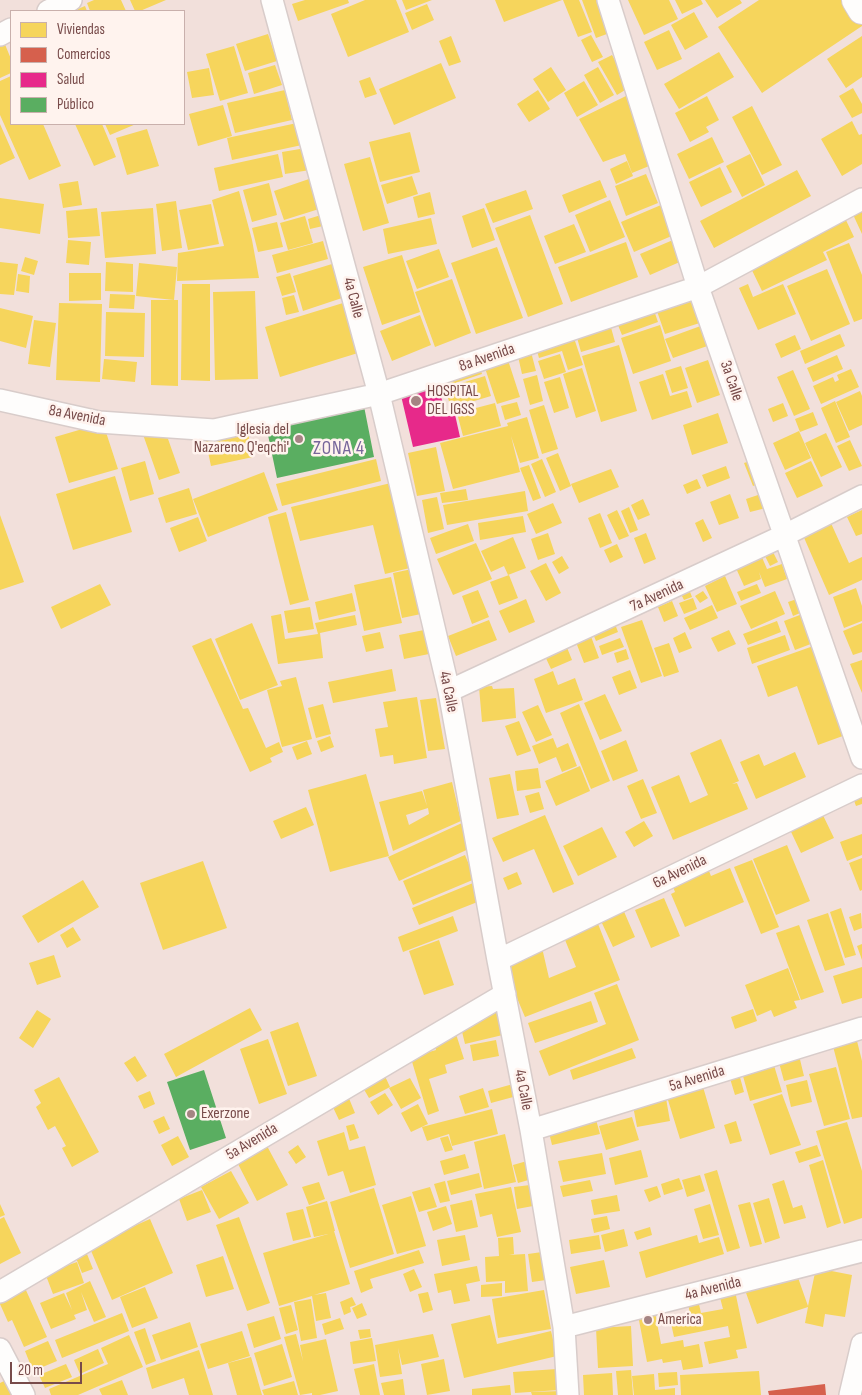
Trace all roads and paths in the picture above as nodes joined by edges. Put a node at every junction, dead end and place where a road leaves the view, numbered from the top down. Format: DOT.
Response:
graph roads {
  1 [pos="71,0"];
  2 [pos="272,0"];
  3 [pos="608,0"];
  4 [pos="856,0"];
  5 [pos="50,10"];
  6 [pos="862,10"];
  7 [pos="862,199"];
  8 [pos="698,287"];
  9 [pos="380,394"];
  10 [pos="0,400"];
  11 [pos="862,496"];
  12 [pos="785,535"];
  13 [pos="449,691"];
  14 [pos="862,758"];
  15 [pos="862,785"];
  16 [pos="498,960"];
  17 [pos="505,994"];
  18 [pos="862,1028"];
  19 [pos="531,1130"];
  20 [pos="862,1251"];
  21 [pos="0,1292"];
  22 [pos="564,1327"];
  23 [pos="862,1344"];
  24 [pos="0,1349"];
  25 [pos="24,1395"];
  26 [pos="568,1395"];
  27 [pos="850,1395"];
  1 -- 5 [label="street"];
  2 -- 9 [label="street, 4a Calle"];
  3 -- 8 [label="street, 3a Calle"];
  4 -- 6 [label="main road"];
  7 -- 8 [label="street, 8a Avenida"];
  8 -- 9 [label="street, 8a Avenida"];
  8 -- 12 [label="street, 3a Calle"];
  9 -- 10 [label="street, 8a Avenida"];
  9 -- 13 [label="street, 4a Calle"];
  11 -- 12 [label="street, 7a Avenida"];
  12 -- 13 [label="street, 7a Avenida"];
  12 -- 14 [label="street, 3a Calle"];
  13 -- 16 [label="street, 4a Calle"];
  15 -- 16 [label="street, 6a Avenida"];
  16 -- 17 [label="street, 4a Calle"];
  17 -- 19 [label="street, 4a Calle"];
  17 -- 21 [label="street, 5a Avenida"];
  18 -- 19 [label="street, 5a Avenida"];
  19 -- 22 [label="street, 4a Calle"];
  20 -- 22 [label="street, 4a Avenida"];
  22 -- 26 [label="street, 4a Calle"];
  23 -- 27 [label="street"];
  24 -- 25 [label="street"];
}
